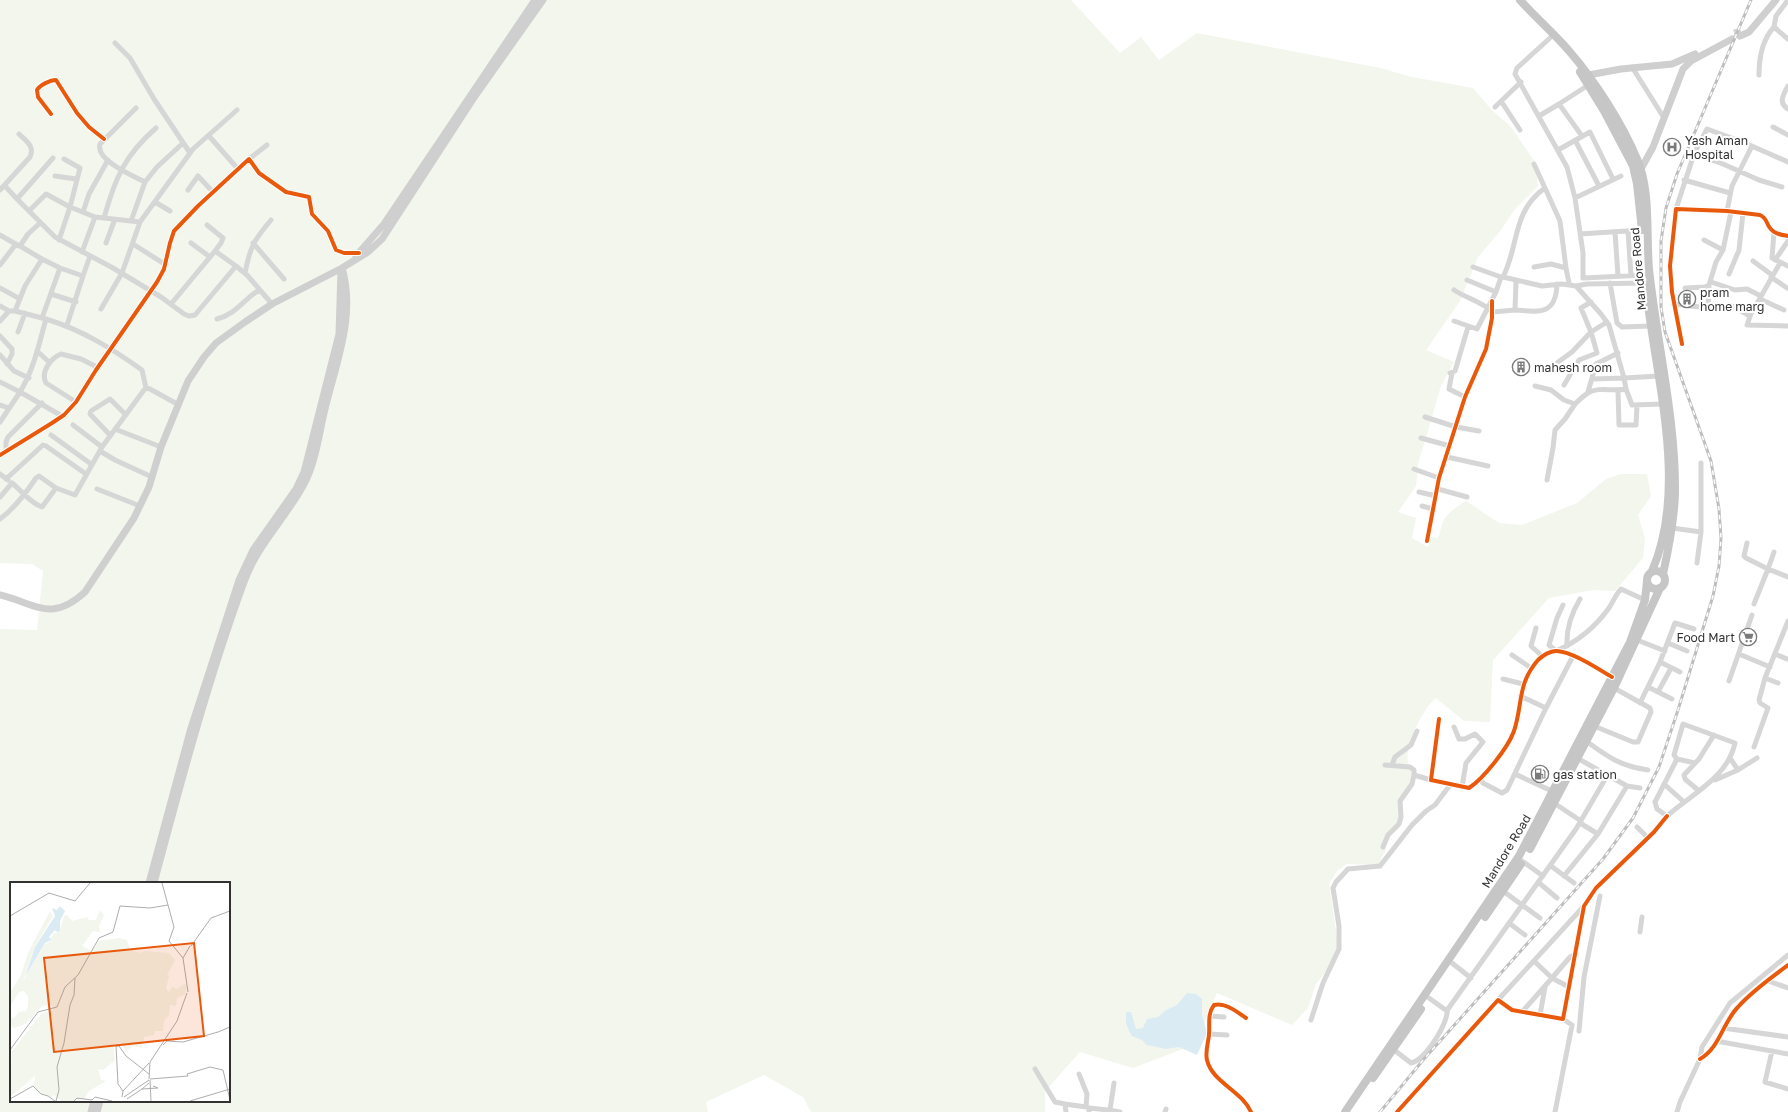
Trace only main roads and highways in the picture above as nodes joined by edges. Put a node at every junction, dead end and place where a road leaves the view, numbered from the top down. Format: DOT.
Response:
graph roads {
  1 [pos="535,0"];
  2 [pos="543,0"];
  3 [pos="1513,0"];
  4 [pos="1520,0"];
  5 [pos="1776,0"];
  6 [pos="1737,35"];
  7 [pos="1585,75"];
  8 [pos="1591,84"];
  9 [pos="1641,168"];
  10 [pos="354,260"];
  11 [pos="342,268"];
  12 [pos="1652,571"];
  13 [pos="1663,574"];
  14 [pos="1647,581"];
  15 [pos="1660,588"];
  16 [pos="0,595"];
  17 [pos="1556,793"];
  18 [pos="149,882"];
  19 [pos="154,882"];
  20 [pos="94,1102"];
  21 [pos="100,1102"];
  22 [pos="91,1112"];
  23 [pos="97,1112"];
  24 [pos="1344,1112"];
  25 [pos="1351,1112"];
  1 -- 10 [label="main road"];
  2 -- 10 [label="main road"];
  3 -- 7 [label="highway, Mandore Road"];
  4 -- 7 [label="highway, Mandore Road"];
  5 -- 6 [label="main road"];
  6 -- 7 [label="main road"];
  6 -- 9 [label="main road"];
  7 -- 8 [label="highway, Mandore Road"];
  8 -- 9 [label="highway, Mandore Road"];
  8 -- 12 [label="highway, Mandore Road"];
  9 -- 13 [label="highway, Mandore Road"];
  10 -- 11 [label="main road"];
  11 -- 16 [label="main road"];
  11 -- 18 [label="main road"];
  11 -- 19 [label="main road"];
  12 -- 13 [label="highway"];
  12 -- 14 [label="highway"];
  13 -- 15 [label="highway"];
  14 -- 15 [label="highway"];
  14 -- 17 [label="highway, Mandore Road"];
  15 -- 17 [label="highway, Mandore Road"];
  17 -- 24 [label="highway, Mandore Road"];
  17 -- 25 [label="highway, Mandore Road"];
  20 -- 22 [label="main road"];
  21 -- 23 [label="main road"];
}
